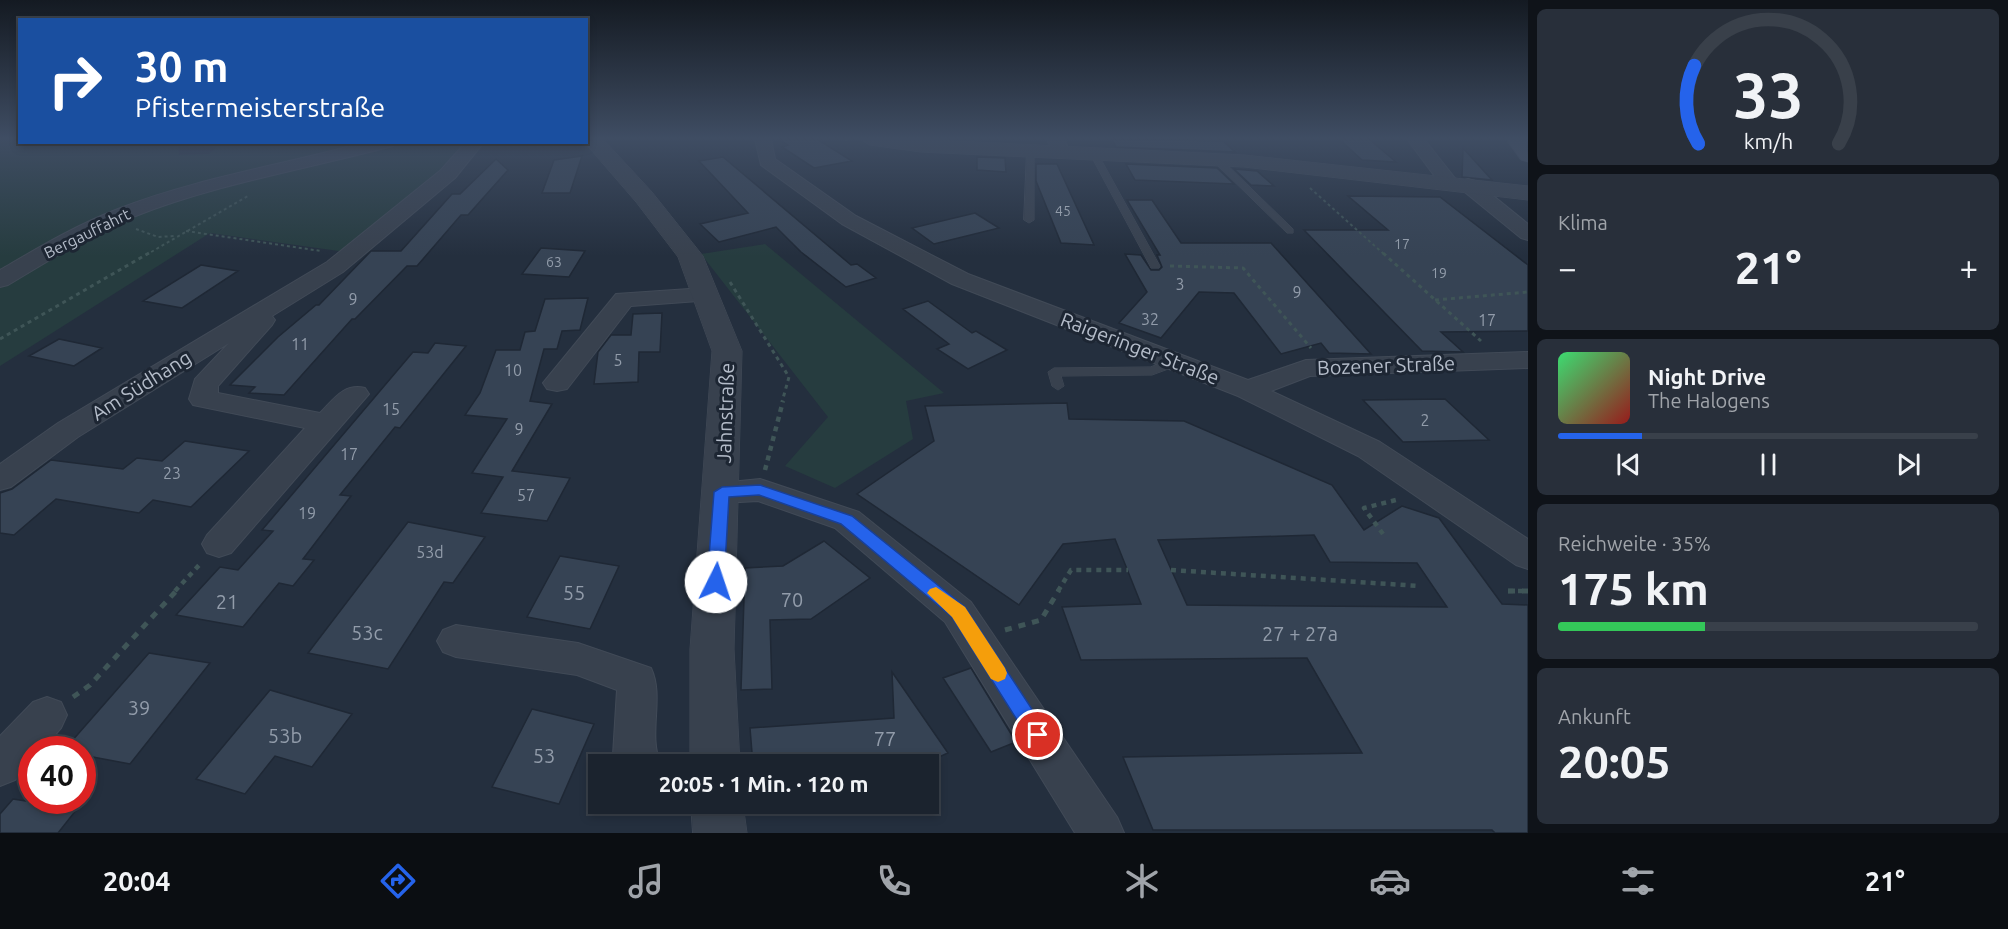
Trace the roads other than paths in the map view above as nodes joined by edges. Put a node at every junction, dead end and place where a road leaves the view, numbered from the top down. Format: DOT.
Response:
graph roads {
  1 [pos="247,178"];
  2 [pos="443,178"];
  3 [pos="627,178"];
  4 [pos="790,178"];
  5 [pos="1030,178"];
  6 [pos="1107,178"];
  7 [pos="1235,178"];
  8 [pos="1402,178"];
  9 [pos="1452,178"];
  10 [pos="1458,184"];
  11 [pos="1528,193"];
  12 [pos="1029,220"];
  13 [pos="1290,231"];
  14 [pos="1528,234"];
  15 [pos="1155,266"];
  16 [pos="0,280"];
  17 [pos="704,295"];
  18 [pos="285,296"];
  19 [pos="1516,361"];
  20 [pos="1175,362"];
  21 [pos="557,383"];
  22 [pos="1058,386"];
  23 [pos="1248,390"];
  24 [pos="355,394"];
  25 [pos="326,423"];
  26 [pos="0,479"];
  27 [pos="722,492"];
  28 [pos="219,544"];
  29 [pos="1528,556"];
  30 [pos="456,641"];
  31 [pos="47,715"];
  32 [pos="634,754"];
  33 [pos="715,754"];
  34 [pos="0,766"];
  35 [pos="1101,833"];
  1 -- 16 [label="street, Bergauffahrt"];
  2 -- 18 [label="street, Am Südhang"];
  3 -- 17 [label="street, Jahnstraße"];
  4 -- 20 [label="street, Raigeringer Straße"];
  5 -- 12 [label="lane"];
  6 -- 15 [label="lane"];
  7 -- 13 [label="lane"];
  8 -- 10 [label="street"];
  9 -- 10 [label="street"];
  10 -- 11 [label="street"];
  10 -- 14 [label="street"];
  17 -- 21 [label="street"];
  17 -- 27 [label="street, Jahnstraße"];
  18 -- 25 [label="street, Am Südhang"];
  18 -- 26 [label="street, Am Südhang"];
  19 -- 23 [label="street, Bozener Straße"];
  20 -- 22 [label="lane"];
  20 -- 23 [label="street, Raigeringer Straße"];
  23 -- 29 [label="street, Raigeringer Straße"];
  24 -- 25 [label="street"];
  25 -- 28 [label="street"];
  27 -- 33 [label="street, Jahnstraße"];
  27 -- 35 [label="street"];
  30 -- 32 [label="street"];
  31 -- 34 [label="street"];
}
